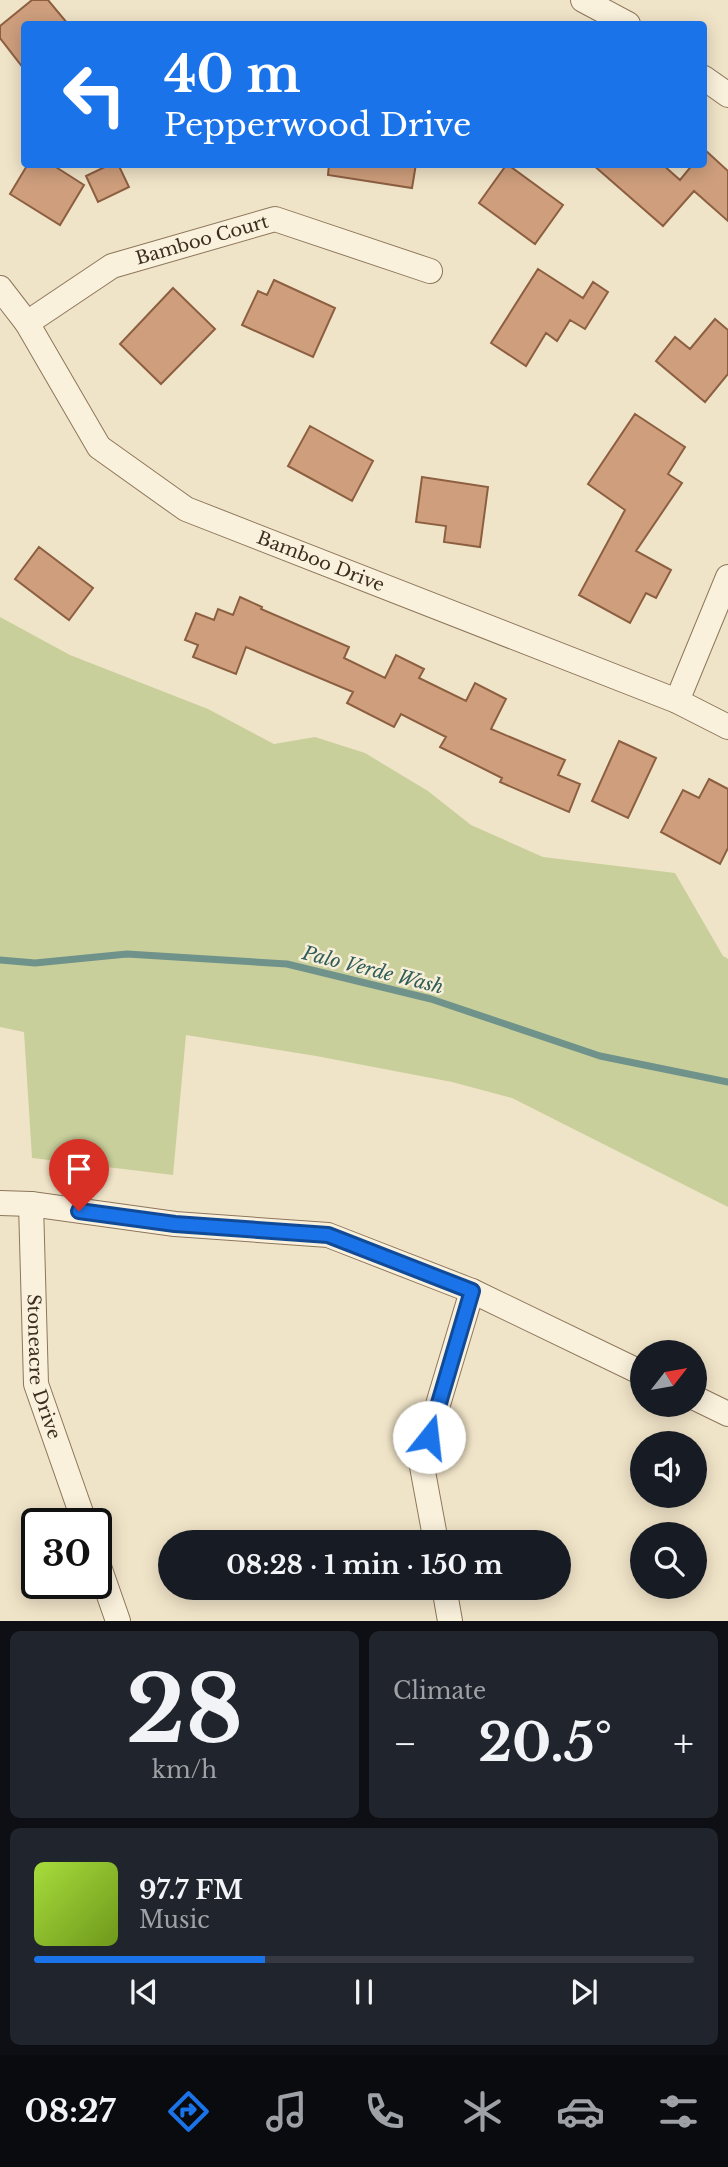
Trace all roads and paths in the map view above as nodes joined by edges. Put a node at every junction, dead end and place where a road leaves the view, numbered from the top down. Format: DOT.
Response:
graph roads {
  1 [pos="583,0"];
  2 [pos="622,21"];
  3 [pos="707,80"];
  4 [pos="728,95"];
  5 [pos="430,271"];
  6 [pos="0,288"];
  7 [pos="27,323"];
  8 [pos="728,577"];
  9 [pos="677,701"];
  10 [pos="728,727"];
  11 [pos="0,1203"];
  12 [pos="31,1204"];
  13 [pos="472,1291"];
  14 [pos="630,1367"];
  15 [pos="707,1404"];
  16 [pos="728,1414"];
  17 [pos="79,1508"];
  18 [pos="434,1530"];
  19 [pos="110,1599"];
  20 [pos="446,1600"];
  21 [pos="118,1621"];
  22 [pos="450,1621"];
  1 -- 2 [label="street"];
  3 -- 4 [label="street"];
  5 -- 7 [label="street, Bamboo Court"];
  6 -- 7 [label="street, Bamboo Drive"];
  7 -- 9 [label="street, Bamboo Drive"];
  8 -- 9 [label="street"];
  9 -- 10 [label="street, Bamboo Drive"];
  11 -- 12 [label="street"];
  12 -- 13 [label="street"];
  12 -- 17 [label="street, Stoneacre Drive"];
  13 -- 14 [label="street"];
  13 -- 18 [label="street"];
  15 -- 16 [label="street"];
  19 -- 21 [label="street"];
  20 -- 22 [label="street"];
}
